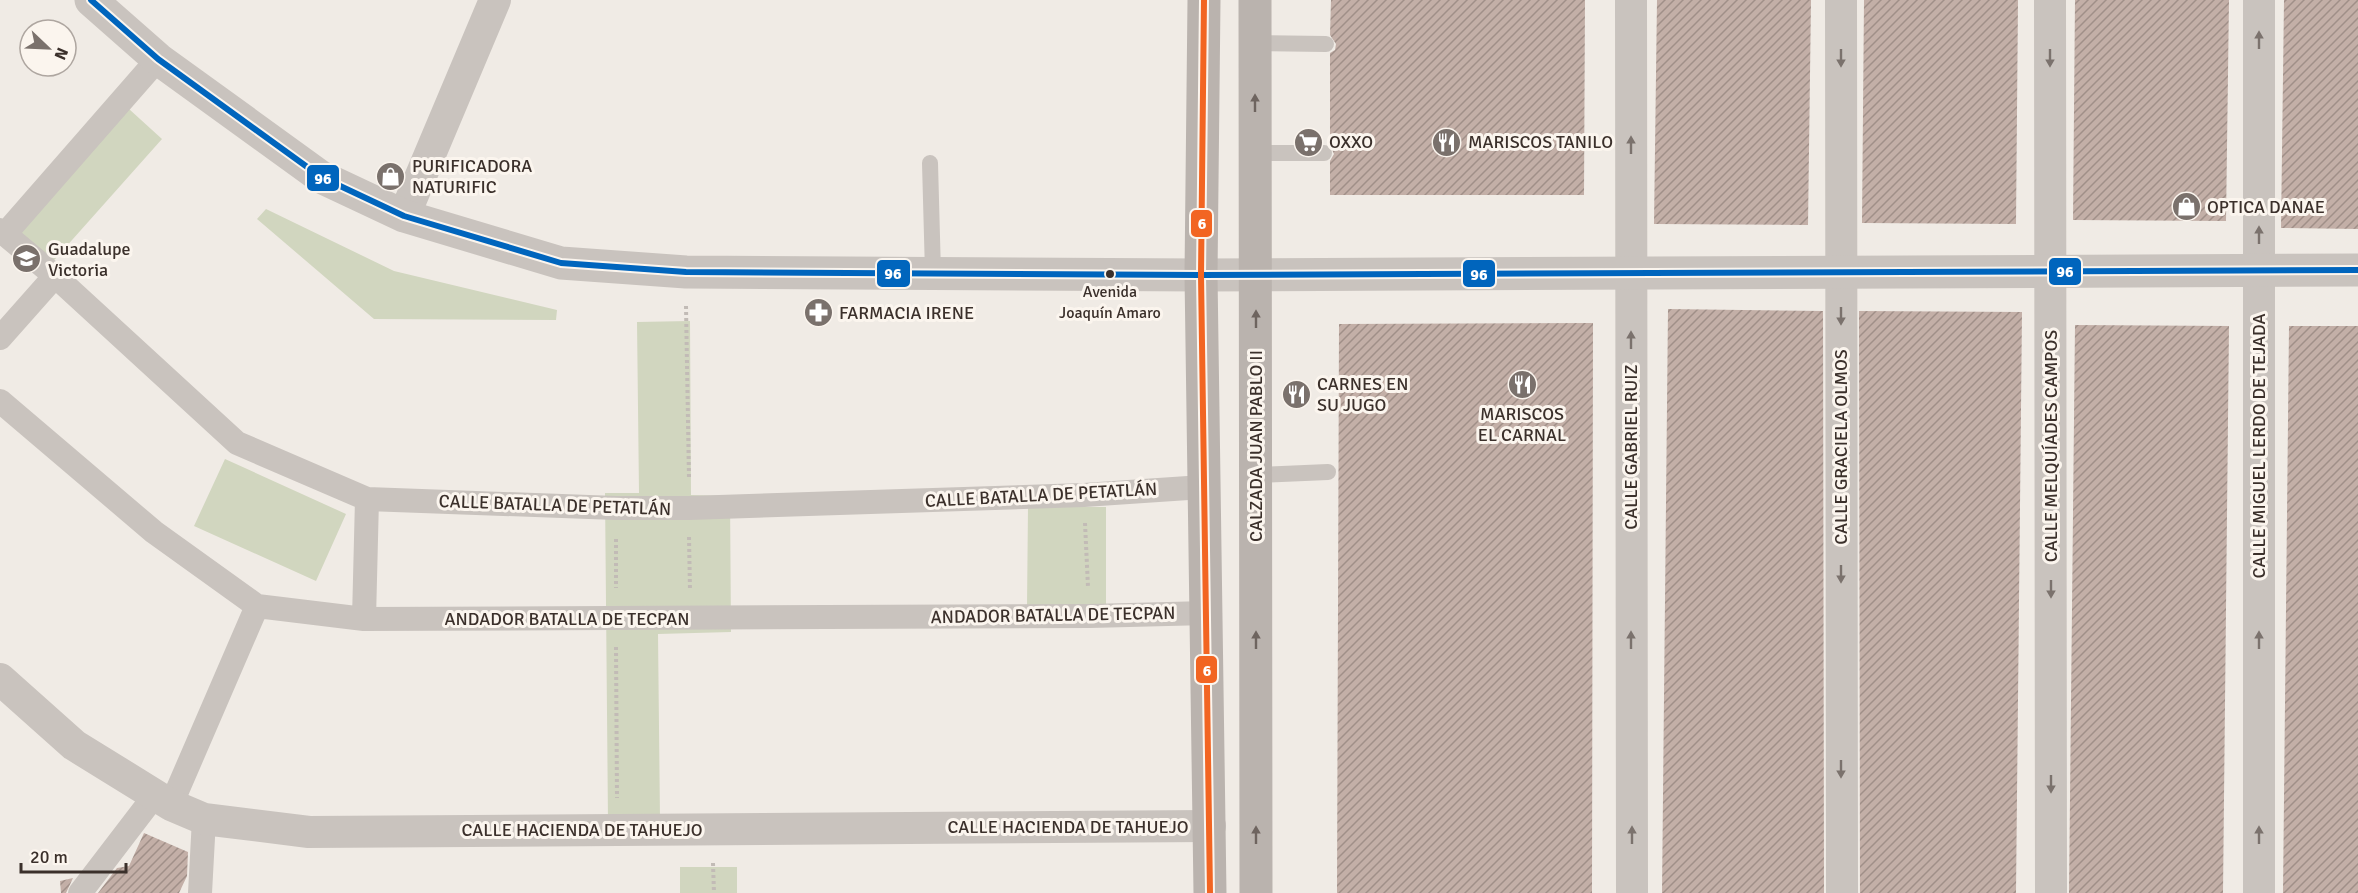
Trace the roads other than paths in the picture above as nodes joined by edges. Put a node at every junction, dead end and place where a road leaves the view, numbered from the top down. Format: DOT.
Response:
graph roads {
  1 [pos="91,0"];
  2 [pos="495,0"];
  3 [pos="1204,0"];
  4 [pos="1255,0"];
  5 [pos="1631,0"];
  6 [pos="1841,0"];
  7 [pos="2050,0"];
  8 [pos="2259,0"];
  9 [pos="1255,43"];
  10 [pos="1326,44"];
  11 [pos="158,59"];
  12 [pos="1255,153"];
  13 [pos="1324,153"];
  14 [pos="930,163"];
  15 [pos="405,216"];
  16 [pos="3,232"];
  17 [pos="2358,270"];
  18 [pos="2051,271"];
  19 [pos="2259,271"];
  20 [pos="1841,272"];
  21 [pos="933,273"];
  22 [pos="1630,273"];
  23 [pos="1256,274"];
  24 [pos="1201,275"];
  25 [pos="55,276"];
  26 [pos="0,338"];
  27 [pos="0,401"];
  28 [pos="1328,472"];
  29 [pos="1256,476"];
  30 [pos="1203,487"];
  31 [pos="367,499"];
  32 [pos="257,606"];
  33 [pos="1207,613"];
  34 [pos="364,619"];
  35 [pos="0,678"];
  36 [pos="163,800"];
  37 [pos="204,819"];
  38 [pos="1210,826"];
  39 [pos="80,893"];
  40 [pos="200,893"];
  41 [pos="1210,893"];
  42 [pos="1256,893"];
  43 [pos="1632,893"];
  44 [pos="1842,893"];
  45 [pos="2051,893"];
  46 [pos="2259,893"];
  1 -- 11 [label="street"];
  2 -- 15 [label="street"];
  3 -- 24 [label="main road"];
  4 -- 9 [label="main road, CALZADA JUAN PABLO II"];
  22 -- 5 [label="street, CALLE GABRIEL RUIZ, one-way"];
  6 -- 20 [label="street, CALLE GRACIELA OLMOS, one-way"];
  7 -- 18 [label="street, CALLE MELQUÍADES CAMPOS, one-way"];
  19 -- 8 [label="street, CALLE MIGUEL LERDO DE TEJADA, one-way"];
  9 -- 10 [label="lane"];
  12 -- 9 [label="main road, CALZADA JUAN PABLO II, one-way"];
  11 -- 15 [label="street"];
  11 -- 16 [label="street"];
  12 -- 13 [label="lane"];
  12 -- 23 [label="main road, CALZADA JUAN PABLO II"];
  14 -- 21 [label="lane"];
  15 -- 21 [label="street"];
  16 -- 25 [label="street, CALLE BATALLA DE PETATLÁN"];
  17 -- 19 [label="street"];
  18 -- 19 [label="street"];
  18 -- 20 [label="street"];
  18 -- 45 [label="street, CALLE MELQUÍADES CAMPOS, one-way"];
  46 -- 19 [label="street, CALLE MIGUEL LERDO DE TEJADA, one-way"];
  20 -- 22 [label="street"];
  20 -- 44 [label="street, CALLE GRACIELA OLMOS, one-way"];
  21 -- 24 [label="street"];
  22 -- 23 [label="street"];
  43 -- 22 [label="street, CALLE GABRIEL RUIZ, one-way"];
  23 -- 24 [label="street"];
  29 -- 23 [label="main road, CALZADA JUAN PABLO II, one-way"];
  24 -- 30 [label="main road"];
  25 -- 26 [label="street"];
  25 -- 31 [label="street, CALLE BATALLA DE PETATLÁN"];
  27 -- 32 [label="street, ANDADOR BATALLA DE TECPAN"];
  28 -- 29 [label="lane"];
  42 -- 29 [label="main road, CALZADA JUAN PABLO II, one-way"];
  30 -- 31 [label="street, CALLE BATALLA DE PETATLÁN"];
  30 -- 33 [label="main road"];
  31 -- 34 [label="street"];
  32 -- 34 [label="street, ANDADOR BATALLA DE TECPAN"];
  32 -- 36 [label="street"];
  33 -- 34 [label="street, ANDADOR BATALLA DE TECPAN"];
  33 -- 38 [label="main road"];
  35 -- 36 [label="street, CALLE HACIENDA DE TAHUEJO"];
  36 -- 37 [label="street, CALLE HACIENDA DE TAHUEJO"];
  36 -- 39 [label="street"];
  37 -- 38 [label="street, CALLE HACIENDA DE TAHUEJO"];
  37 -- 40 [label="street"];
  38 -- 41 [label="main road"];
}
